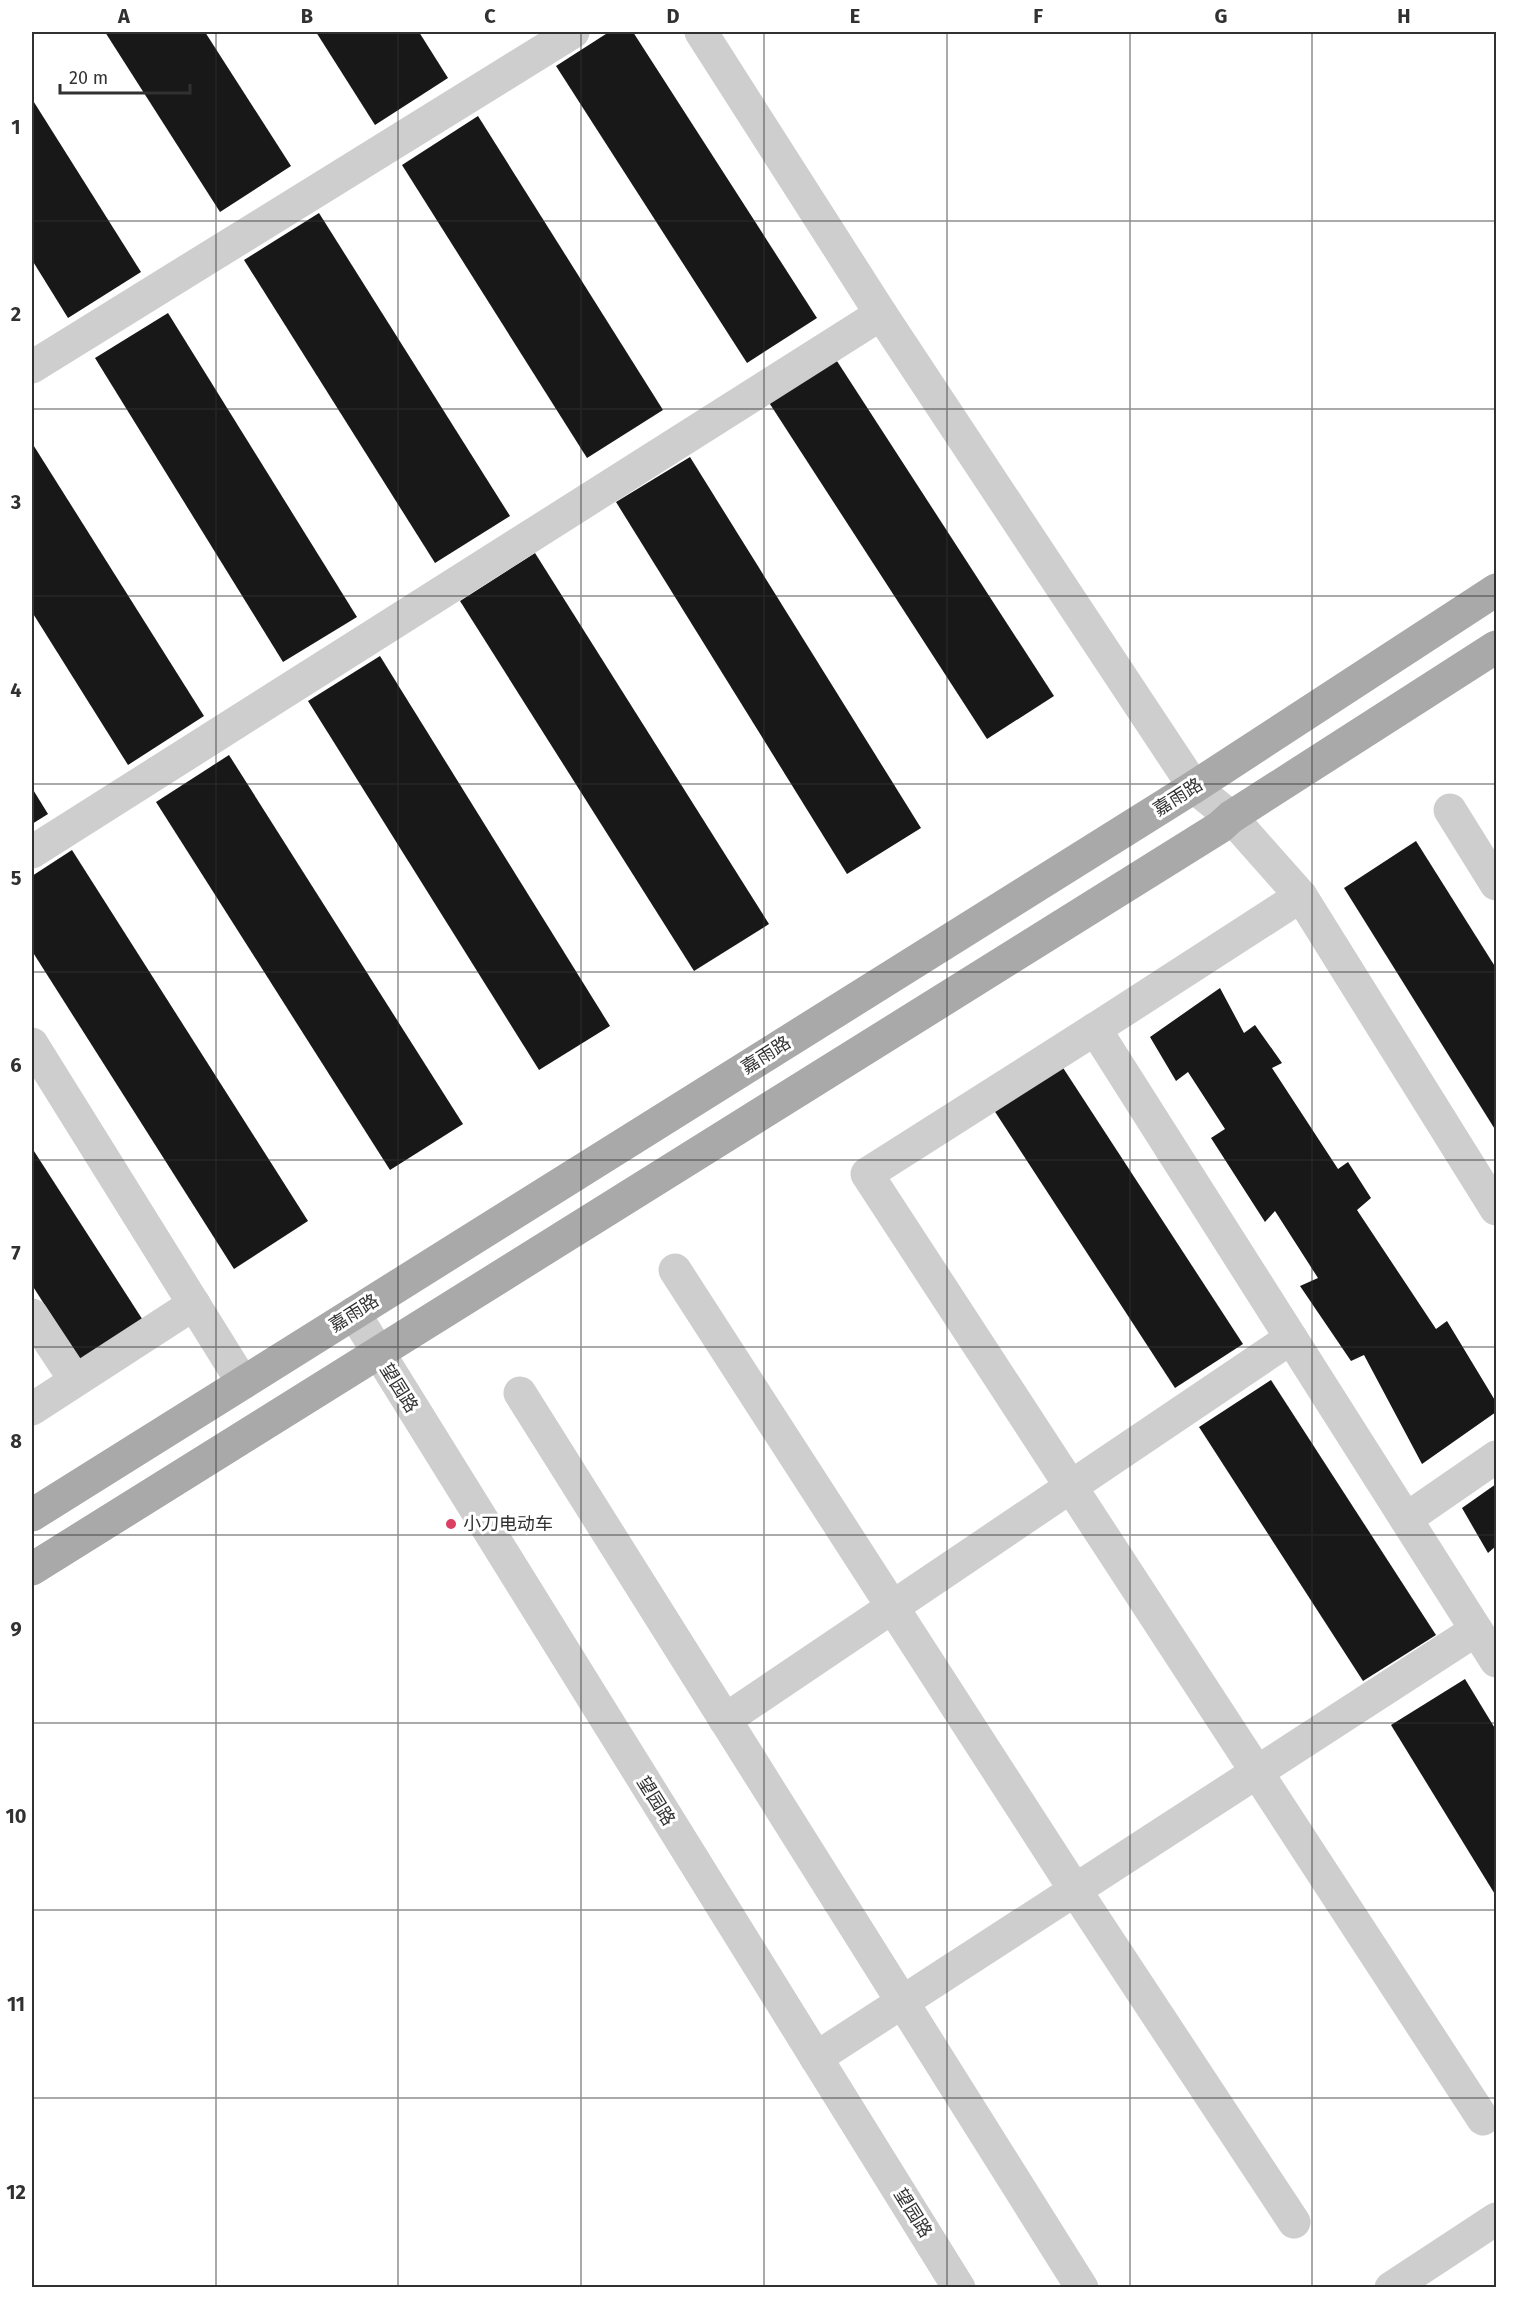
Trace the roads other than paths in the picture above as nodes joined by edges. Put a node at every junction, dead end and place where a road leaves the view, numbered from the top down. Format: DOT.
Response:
graph roads {
  1 [pos="573,32"];
  2 [pos="701,32"];
  3 [pos="881,314"];
  4 [pos="32,368"];
  5 [pos="1497,590"];
  6 [pos="1497,647"];
  7 [pos="1194,787"];
  8 [pos="1450,810"];
  9 [pos="1231,817"];
  10 [pos="32,852"];
  11 [pos="1497,884"];
  12 [pos="1301,896"];
  13 [pos="1095,1029"];
  14 [pos="32,1044"];
  15 [pos="1497,1209"];
  16 [pos="675,1270"];
  17 [pos="194,1304"];
  18 [pos="354,1313"];
  19 [pos="32,1315"];
  20 [pos="1291,1338"];
  21 [pos="377,1353"];
  22 [pos="75,1380"];
  23 [pos="243,1383"];
  24 [pos="520,1393"];
  25 [pos="32,1409"];
  26 [pos="1497,1457"];
  27 [pos="1071,1487"];
  28 [pos="32,1515"];
  29 [pos="1406,1519"];
  30 [pos="32,1569"];
  31 [pos="892,1607"];
  32 [pos="1476,1630"];
  33 [pos="1497,1661"];
  34 [pos="725,1720"];
  35 [pos="1257,1771"];
  36 [pos="1075,1890"];
  37 [pos="902,2002"];
  38 [pos="816,2058"];
  39 [pos="1483,2119"];
  40 [pos="1497,2219"];
  41 [pos="1294,2222"];
  42 [pos="959,2288"];
  43 [pos="1082,2288"];
  44 [pos="1391,2288"];
  1 -- 4 [label="street"];
  2 -- 3 [label="street"];
  3 -- 7 [label="street"];
  3 -- 10 [label="street"];
  5 -- 7 [label="main road, 嘉雨路"];
  6 -- 9 [label="main road"];
  7 -- 9 [label="street"];
  7 -- 18 [label="main road, 嘉雨路"];
  8 -- 11 [label="street"];
  9 -- 12 [label="street"];
  9 -- 21 [label="main road"];
  12 -- 13 [label="street"];
  12 -- 15 [label="street"];
  13 -- 20 [label="street"];
  13 -- 27 [label="street"];
  14 -- 17 [label="street"];
  16 -- 31 [label="street"];
  17 -- 22 [label="street"];
  17 -- 23 [label="street"];
  18 -- 21 [label="street, 望园路"];
  18 -- 23 [label="main road, 嘉雨路"];
  19 -- 22 [label="street"];
  20 -- 27 [label="street"];
  20 -- 29 [label="street"];
  21 -- 30 [label="main road"];
  21 -- 38 [label="street, 望园路"];
  22 -- 25 [label="street"];
  23 -- 28 [label="main road, 嘉雨路"];
  24 -- 34 [label="street"];
  26 -- 29 [label="street"];
  27 -- 31 [label="street"];
  27 -- 35 [label="street"];
  29 -- 32 [label="street"];
  31 -- 34 [label="street"];
  31 -- 36 [label="street"];
  32 -- 33 [label="street"];
  32 -- 35 [label="street"];
  34 -- 37 [label="street"];
  35 -- 36 [label="street"];
  35 -- 39 [label="street"];
  36 -- 37 [label="street"];
  36 -- 41 [label="street"];
  37 -- 38 [label="street"];
  37 -- 43 [label="street"];
  38 -- 42 [label="street, 望园路"];
  40 -- 44 [label="street"];
}
